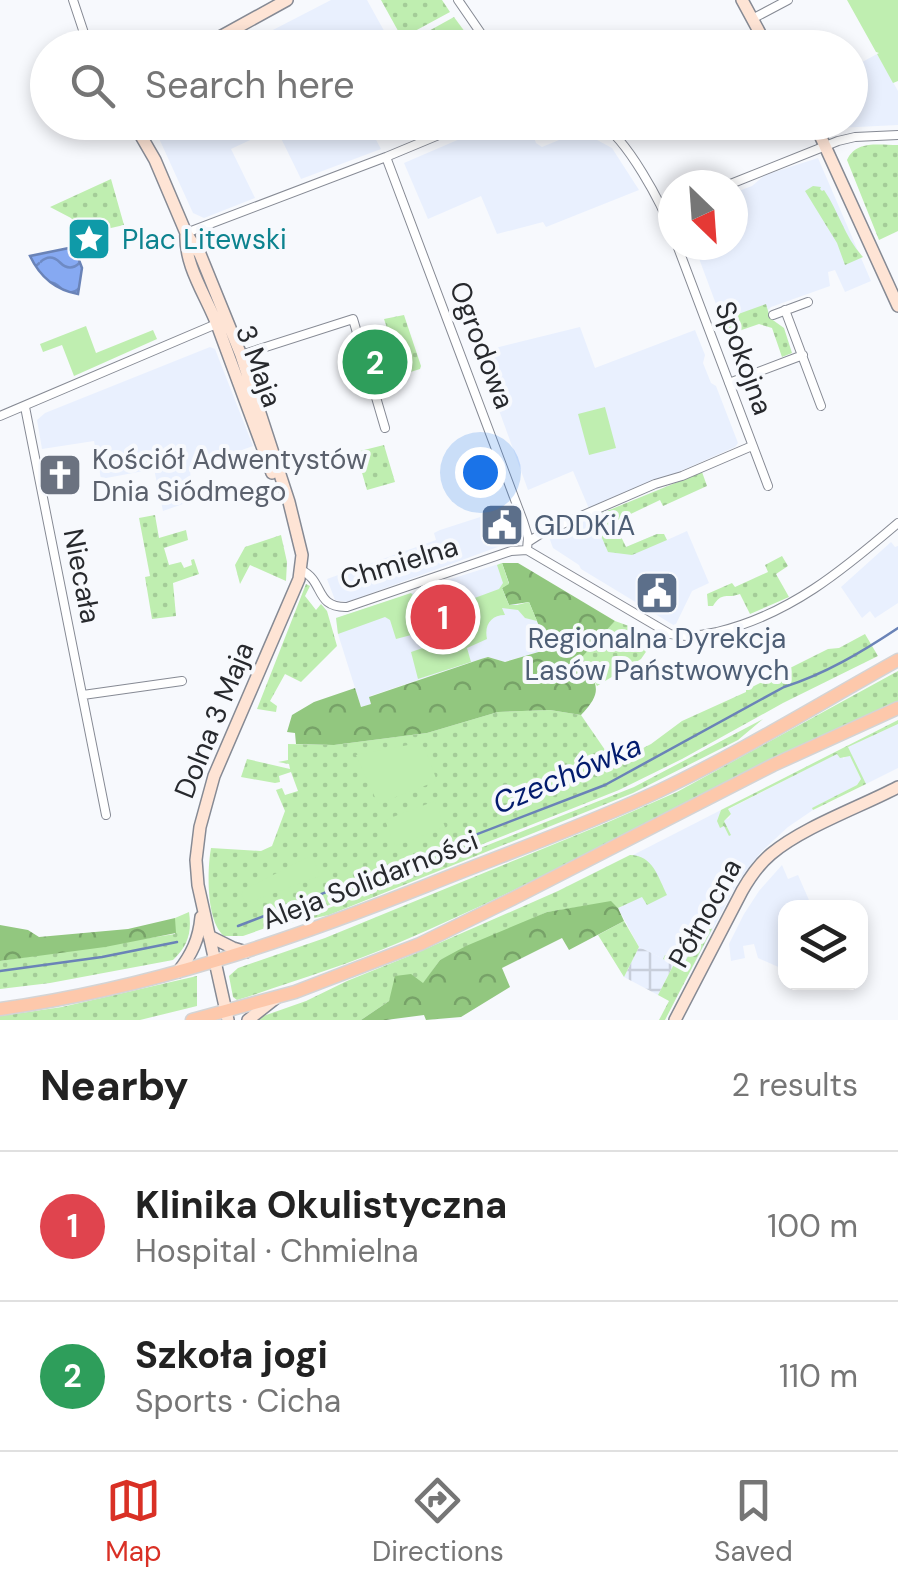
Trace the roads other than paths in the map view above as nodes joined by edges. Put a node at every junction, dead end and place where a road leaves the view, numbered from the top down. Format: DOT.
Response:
graph roads {
  1 [pos="74,0"];
  2 [pos="287,0"];
  3 [pos="742,0"];
  4 [pos="788,0"];
  5 [pos="462,2"];
  6 [pos="752,19"];
  7 [pos="83,30"];
  8 [pos="233,30"];
  9 [pos="480,30"];
  10 [pos="758,30"];
  11 [pos="898,135"];
  12 [pos="868,136"];
  13 [pos="143,140"];
  14 [pos="427,140"];
  15 [pos="619,140"];
  16 [pos="823,140"];
  17 [pos="845,140"];
  18 [pos="826,146"];
  19 [pos="386,157"];
  20 [pos="748,177"];
  21 [pos="658,194"];
  22 [pos="186,233"];
  23 [pos="683,260"];
  24 [pos="808,302"];
  25 [pos="897,302"];
  26 [pos="785,310"];
  27 [pos="772,314"];
  28 [pos="222,321"];
  29 [pos="241,354"];
  30 [pos="803,355"];
  31 [pos="728,382"];
  32 [pos="821,406"];
  33 [pos="25,408"];
  34 [pos="0,416"];
  35 [pos="385,428"];
  36 [pos="752,446"];
  37 [pos="768,486"];
  38 [pos="291,515"];
  39 [pos="898,523"];
  40 [pos="528,546"];
  41 [pos="301,570"];
  42 [pos="898,660"];
  43 [pos="182,681"];
  44 [pos="83,695"];
  45 [pos="898,708"];
  46 [pos="898,787"];
  47 [pos="106,815"];
  48 [pos="202,908"];
  49 [pos="208,936"];
  50 [pos="248,952"];
  51 [pos="215,963"];
  52 [pos="178,973"];
  53 [pos="278,997"];
  54 [pos="0,1009"];
  55 [pos="227,1016"];
  56 [pos="192,1020"];
  57 [pos="248,1020"];
  58 [pos="675,1020"];
  1 -- 7 [label="street"];
  2 -- 8 [label="street"];
  3 -- 6 [label="street"];
  4 -- 6 [label="street"];
  5 -- 9 [label="street"];
  6 -- 10 [label="street"];
  11 -- 12 [label="street"];
  13 -- 22 [label="street, 3 Maja"];
  14 -- 19 [label="street"];
  15 -- 21 [label="street"];
  16 -- 18 [label="street"];
  17 -- 18 [label="street"];
  18 -- 20 [label="street"];
  18 -- 25 [label="street"];
  19 -- 22 [label="street"];
  19 -- 40 [label="street, Ogrodowa"];
  22 -- 28 [label="street, 3 Maja"];
  23 -- 31 [label="street, Spokojna"];
  24 -- 26 [label="street"];
  26 -- 27 [label="street"];
  26 -- 30 [label="street"];
  28 -- 29 [label="street, 3 Maja"];
  28 -- 33 [label="street"];
  28 -- 38 [label="street, 3 Maja"];
  29 -- 35 [label="street"];
  29 -- 38 [label="street, 3 Maja"];
  30 -- 31 [label="street"];
  30 -- 32 [label="street"];
  31 -- 36 [label="street, Spokojna"];
  33 -- 34 [label="street"];
  33 -- 44 [label="street, Niecała"];
  36 -- 37 [label="street, Spokojna"];
  36 -- 40 [label="street, Chmielna"];
  38 -- 41 [label="street, 3 Maja"];
  39 -- 40 [label="street"];
  40 -- 41 [label="street, Chmielna"];
  41 -- 48 [label="street, Dolna 3 Maja"];
  42 -- 50 [label="main road, Aleja Solidarności"];
  43 -- 44 [label="street"];
  44 -- 47 [label="street, Niecała"];
  45 -- 53 [label="main road"];
  46 -- 58 [label="street, Północna"];
  48 -- 49 [label="street, Dolna 3 Maja"];
  48 -- 52 [label="street"];
  49 -- 50 [label="street"];
  49 -- 51 [label="street, Dolna 3 Maja"];
  50 -- 51 [label="main road, Aleja Solidarności"];
  51 -- 52 [label="main road, Aleja Solidarności"];
  51 -- 55 [label="street, Dolna 3 Maja"];
  52 -- 54 [label="main road, Aleja Solidarności"];
  53 -- 55 [label="main road"];
  53 -- 57 [label="street"];
  55 -- 56 [label="main road"];
}
